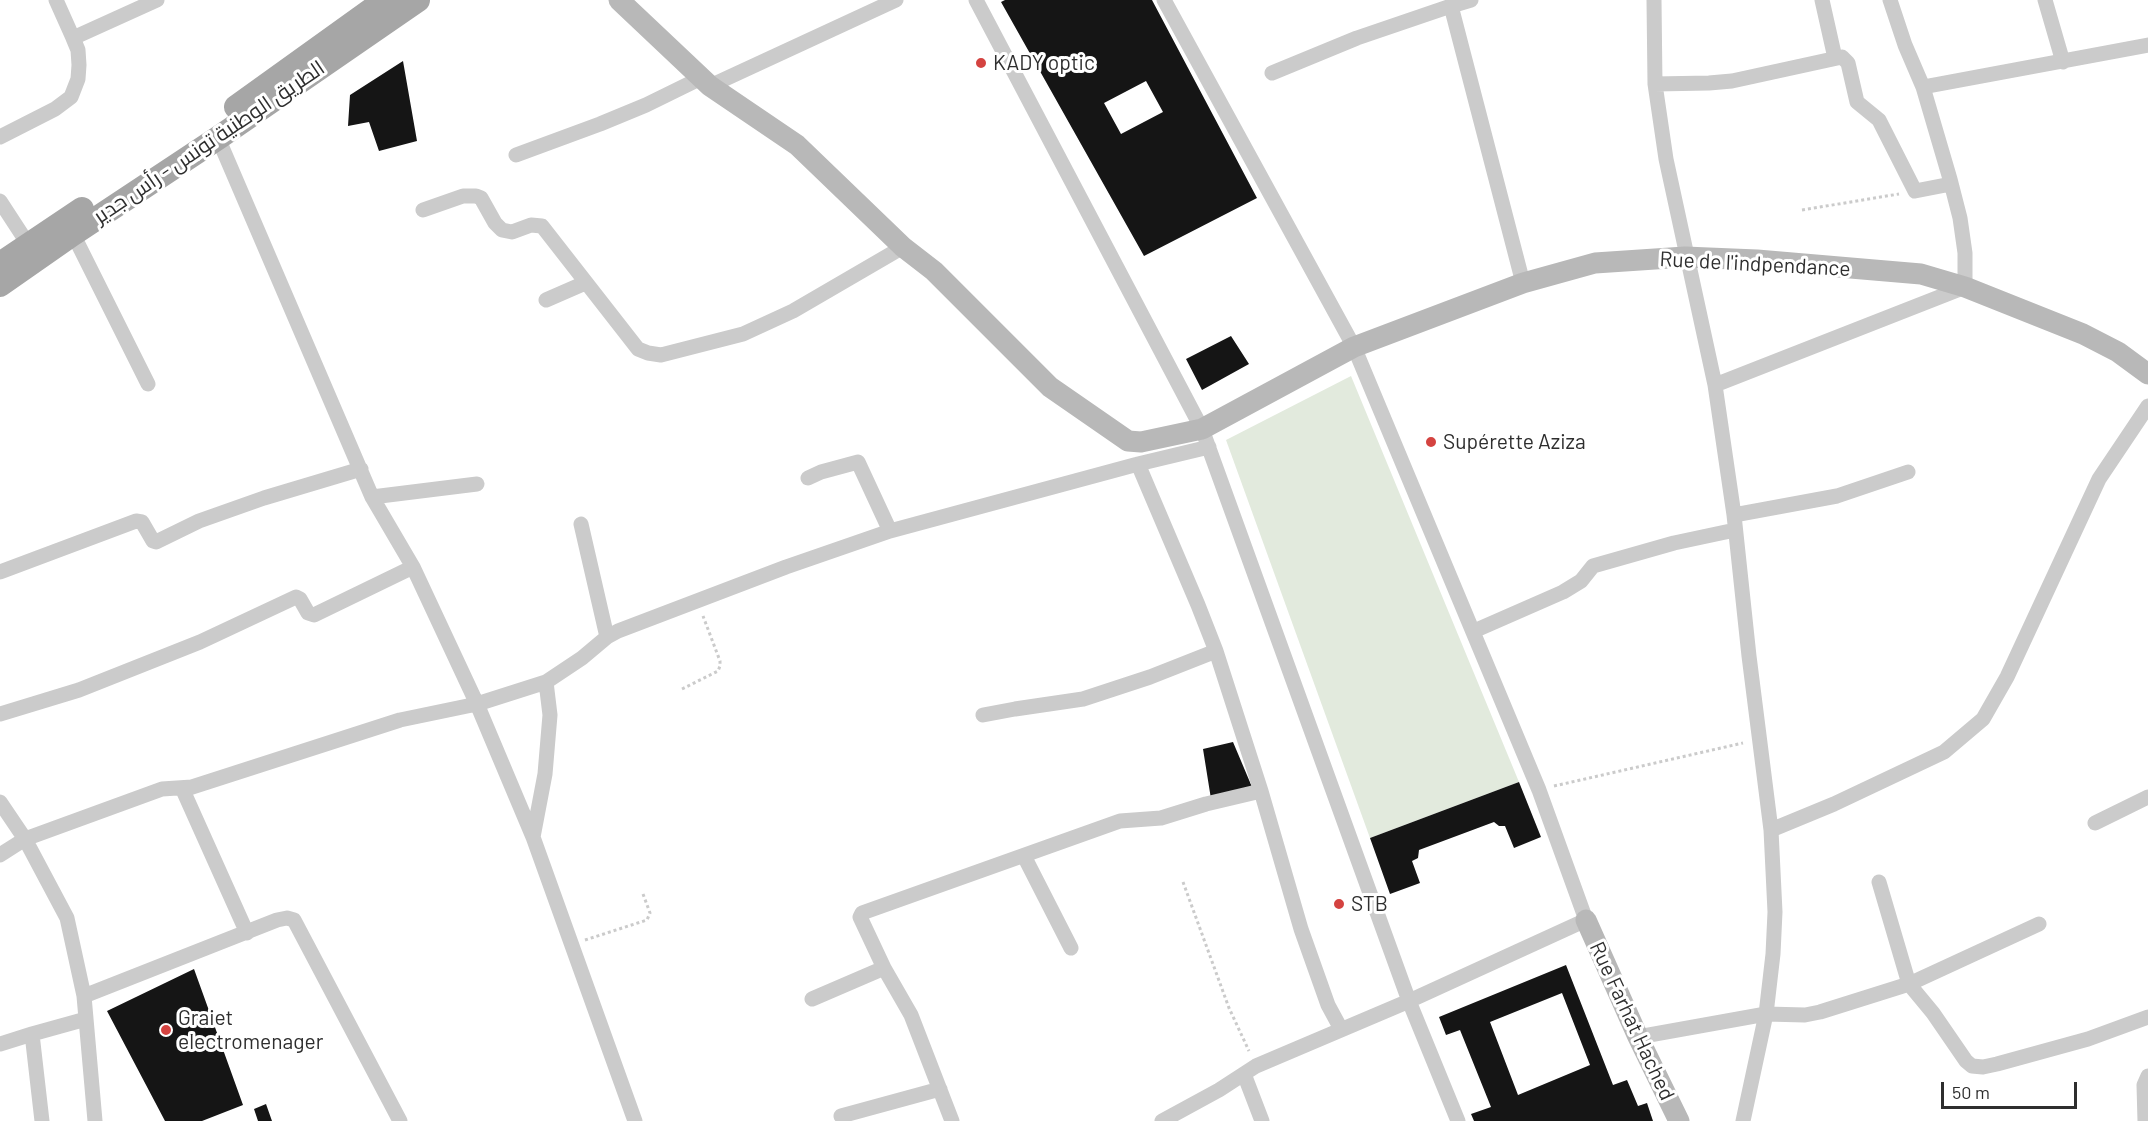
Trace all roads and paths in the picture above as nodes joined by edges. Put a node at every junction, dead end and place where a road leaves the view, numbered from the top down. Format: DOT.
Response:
graph roads {
  1 [pos="56,0"];
  2 [pos="157,0"];
  3 [pos="385,0"];
  4 [pos="418,0"];
  5 [pos="620,0"];
  6 [pos="896,0"];
  7 [pos="976,0"];
  8 [pos="1164,0"];
  9 [pos="1471,0"];
  10 [pos="1654,0"];
  11 [pos="1822,0"];
  12 [pos="1890,0"];
  13 [pos="2045,0"];
  14 [pos="1451,6"];
  15 [pos="73,38"];
  16 [pos="2148,45"];
  17 [pos="1835,58"];
  18 [pos="2063,62"];
  19 [pos="1272,73"];
  20 [pos="706,82"];
  21 [pos="1655,84"];
  22 [pos="1923,87"];
  23 [pos="0,137"];
  24 [pos="218,138"];
  25 [pos="516,155"];
  26 [pos="1951,184"];
  27 [pos="1915,191"];
  28 [pos="0,201"];
  29 [pos="423,210"];
  30 [pos="1802,210"];
  31 [pos="74,234"];
  32 [pos="28,244"];
  33 [pos="903,247"];
  34 [pos="1686,257"];
  35 [pos="0,264"];
  36 [pos="585,282"];
  37 [pos="1523,283"];
  38 [pos="0,285"];
  39 [pos="1965,287"];
  40 [pos="546,300"];
  41 [pos="1354,347"];
  42 [pos="2148,374"];
  43 [pos="148,384"];
  44 [pos="1715,385"];
  45 [pos="2148,406"];
  46 [pos="1205,438"];
  47 [pos="1138,464"];
  48 [pos="361,469"];
  49 [pos="1908,472"];
  50 [pos="808,478"];
  51 [pos="477,484"];
  52 [pos="372,497"];
  53 [pos="1734,523"];
  54 [pos="581,524"];
  55 [pos="890,531"];
  56 [pos="413,567"];
  57 [pos="0,572"];
  58 [pos="697,600"];
  59 [pos="1474,631"];
  60 [pos="607,637"];
  61 [pos="1216,651"];
  62 [pos="546,682"];
  63 [pos="682,689"];
  64 [pos="477,704"];
  65 [pos="0,714"];
  66 [pos="983,715"];
  67 [pos="1760,740"];
  68 [pos="182,788"];
  69 [pos="1539,790"];
  70 [pos="1262,791"];
  71 [pos="2148,797"];
  72 [pos="0,802"];
  73 [pos="2095,823"];
  74 [pos="1771,830"];
  75 [pos="533,837"];
  76 [pos="25,839"];
  77 [pos="0,855"];
  78 [pos="1024,856"];
  79 [pos="1183,882"];
  80 [pos="1879,882"];
  81 [pos="643,894"];
  82 [pos="1586,920"];
  83 [pos="2039,924"];
  84 [pos="247,933"];
  85 [pos="572,944"];
  86 [pos="1071,948"];
  87 [pos="884,968"];
  88 [pos="1909,984"];
  89 [pos="84,996"];
  90 [pos="812,999"];
  91 [pos="1409,1001"];
  92 [pos="1766,1014"];
  93 [pos="2148,1017"];
  94 [pos="86,1019"];
  95 [pos="1341,1029"];
  96 [pos="32,1034"];
  97 [pos="1638,1037"];
  98 [pos="0,1044"];
  99 [pos="1250,1070"];
  100 [pos="2148,1076"];
  101 [pos="940,1089"];
  102 [pos="841,1116"];
  103 [pos="42,1121"];
  104 [pos="95,1121"];
  105 [pos="400,1121"];
  106 [pos="635,1121"];
  107 [pos="952,1121"];
  108 [pos="1162,1121"];
  109 [pos="1262,1121"];
  110 [pos="1458,1121"];
  111 [pos="1679,1121"];
  112 [pos="1743,1121"];
  113 [pos="2145,1121"];
  1 -- 15 [label="street"];
  2 -- 15 [label="street"];
  3 -- 32 [label="main road, الطريق الوطنية تونس - رأس جدير"];
  4 -- 24 [label="main road, الطريق الوطنية تونس - رأس جدير"];
  5 -- 20 [label="street, Rue de l'indpendance"];
  6 -- 20 [label="street"];
  7 -- 46 [label="street"];
  8 -- 41 [label="street"];
  9 -- 14 [label="street"];
  10 -- 21 [label="street"];
  11 -- 17 [label="street"];
  12 -- 22 [label="street"];
  13 -- 18 [label="street"];
  14 -- 19 [label="street"];
  14 -- 37 [label="street"];
  15 -- 23 [label="street"];
  16 -- 18 [label="street"];
  17 -- 21 [label="street"];
  17 -- 27 [label="street"];
  18 -- 22 [label="street"];
  20 -- 25 [label="street"];
  20 -- 33 [label="street, Rue de l'indpendance"];
  21 -- 34 [label="street"];
  22 -- 26 [label="street"];
  24 -- 31 [label="main road, الطريق الوطنية تونس - رأس جدير"];
  24 -- 48 [label="street"];
  26 -- 27 [label="street"];
  26 -- 39 [label="street"];
  27 -- 30 [label="path"];
  28 -- 32 [label="street"];
  29 -- 36 [label="street"];
  31 -- 38 [label="main road, الطريق الوطنية تونس - رأس جدير"];
  31 -- 43 [label="street"];
  32 -- 35 [label="main road, الطريق الوطنية تونس - رأس جدير"];
  33 -- 36 [label="street"];
  33 -- 46 [label="street, Rue de l'indpendance"];
  34 -- 37 [label="street, Rue de l'indpendance"];
  34 -- 39 [label="street, Rue de l'indpendance"];
  34 -- 44 [label="street"];
  36 -- 40 [label="street"];
  37 -- 41 [label="street, Rue de l'indpendance"];
  39 -- 42 [label="street, Rue de l'indpendance"];
  39 -- 44 [label="street"];
  41 -- 46 [label="street, Rue de l'indpendance"];
  41 -- 59 [label="street"];
  44 -- 53 [label="street"];
  45 -- 74 [label="street"];
  46 -- 47 [label="street"];
  46 -- 91 [label="street"];
  47 -- 55 [label="street"];
  47 -- 61 [label="street"];
  48 -- 52 [label="street"];
  48 -- 57 [label="street"];
  49 -- 53 [label="street"];
  50 -- 55 [label="street"];
  51 -- 52 [label="street"];
  52 -- 56 [label="street"];
  53 -- 59 [label="street"];
  53 -- 67 [label="street"];
  54 -- 60 [label="street"];
  55 -- 58 [label="street"];
  56 -- 64 [label="street"];
  56 -- 65 [label="street"];
  58 -- 60 [label="street"];
  58 -- 63 [label="path"];
  59 -- 69 [label="street"];
  60 -- 62 [label="street"];
  61 -- 66 [label="street"];
  61 -- 70 [label="street"];
  62 -- 64 [label="street"];
  62 -- 75 [label="street"];
  64 -- 68 [label="street"];
  64 -- 75 [label="street"];
  67 -- 69 [label="path"];
  67 -- 74 [label="street"];
  68 -- 76 [label="street"];
  68 -- 84 [label="street"];
  69 -- 82 [label="street"];
  70 -- 78 [label="street"];
  70 -- 95 [label="street"];
  71 -- 73 [label="street"];
  72 -- 76 [label="street"];
  74 -- 92 [label="street"];
  75 -- 85 [label="street"];
  76 -- 77 [label="street"];
  76 -- 89 [label="street"];
  78 -- 86 [label="street"];
  78 -- 87 [label="street"];
  79 -- 99 [label="path"];
  80 -- 88 [label="street"];
  81 -- 85 [label="path"];
  82 -- 91 [label="street"];
  82 -- 97 [label="street, Rue Farhat Hached"];
  83 -- 88 [label="street"];
  84 -- 89 [label="street"];
  84 -- 105 [label="street"];
  85 -- 106 [label="street"];
  87 -- 90 [label="street"];
  87 -- 101 [label="street"];
  88 -- 92 [label="street"];
  88 -- 93 [label="street"];
  89 -- 94 [label="street"];
  91 -- 95 [label="street"];
  91 -- 110 [label="street"];
  92 -- 97 [label="street"];
  92 -- 112 [label="street"];
  94 -- 96 [label="street"];
  94 -- 104 [label="street"];
  95 -- 99 [label="street"];
  96 -- 98 [label="street"];
  96 -- 103 [label="street"];
  97 -- 111 [label="street, Rue Farhat Hached"];
  99 -- 108 [label="street"];
  99 -- 109 [label="street"];
  100 -- 113 [label="street"];
  101 -- 102 [label="street"];
  101 -- 107 [label="street"];
}
